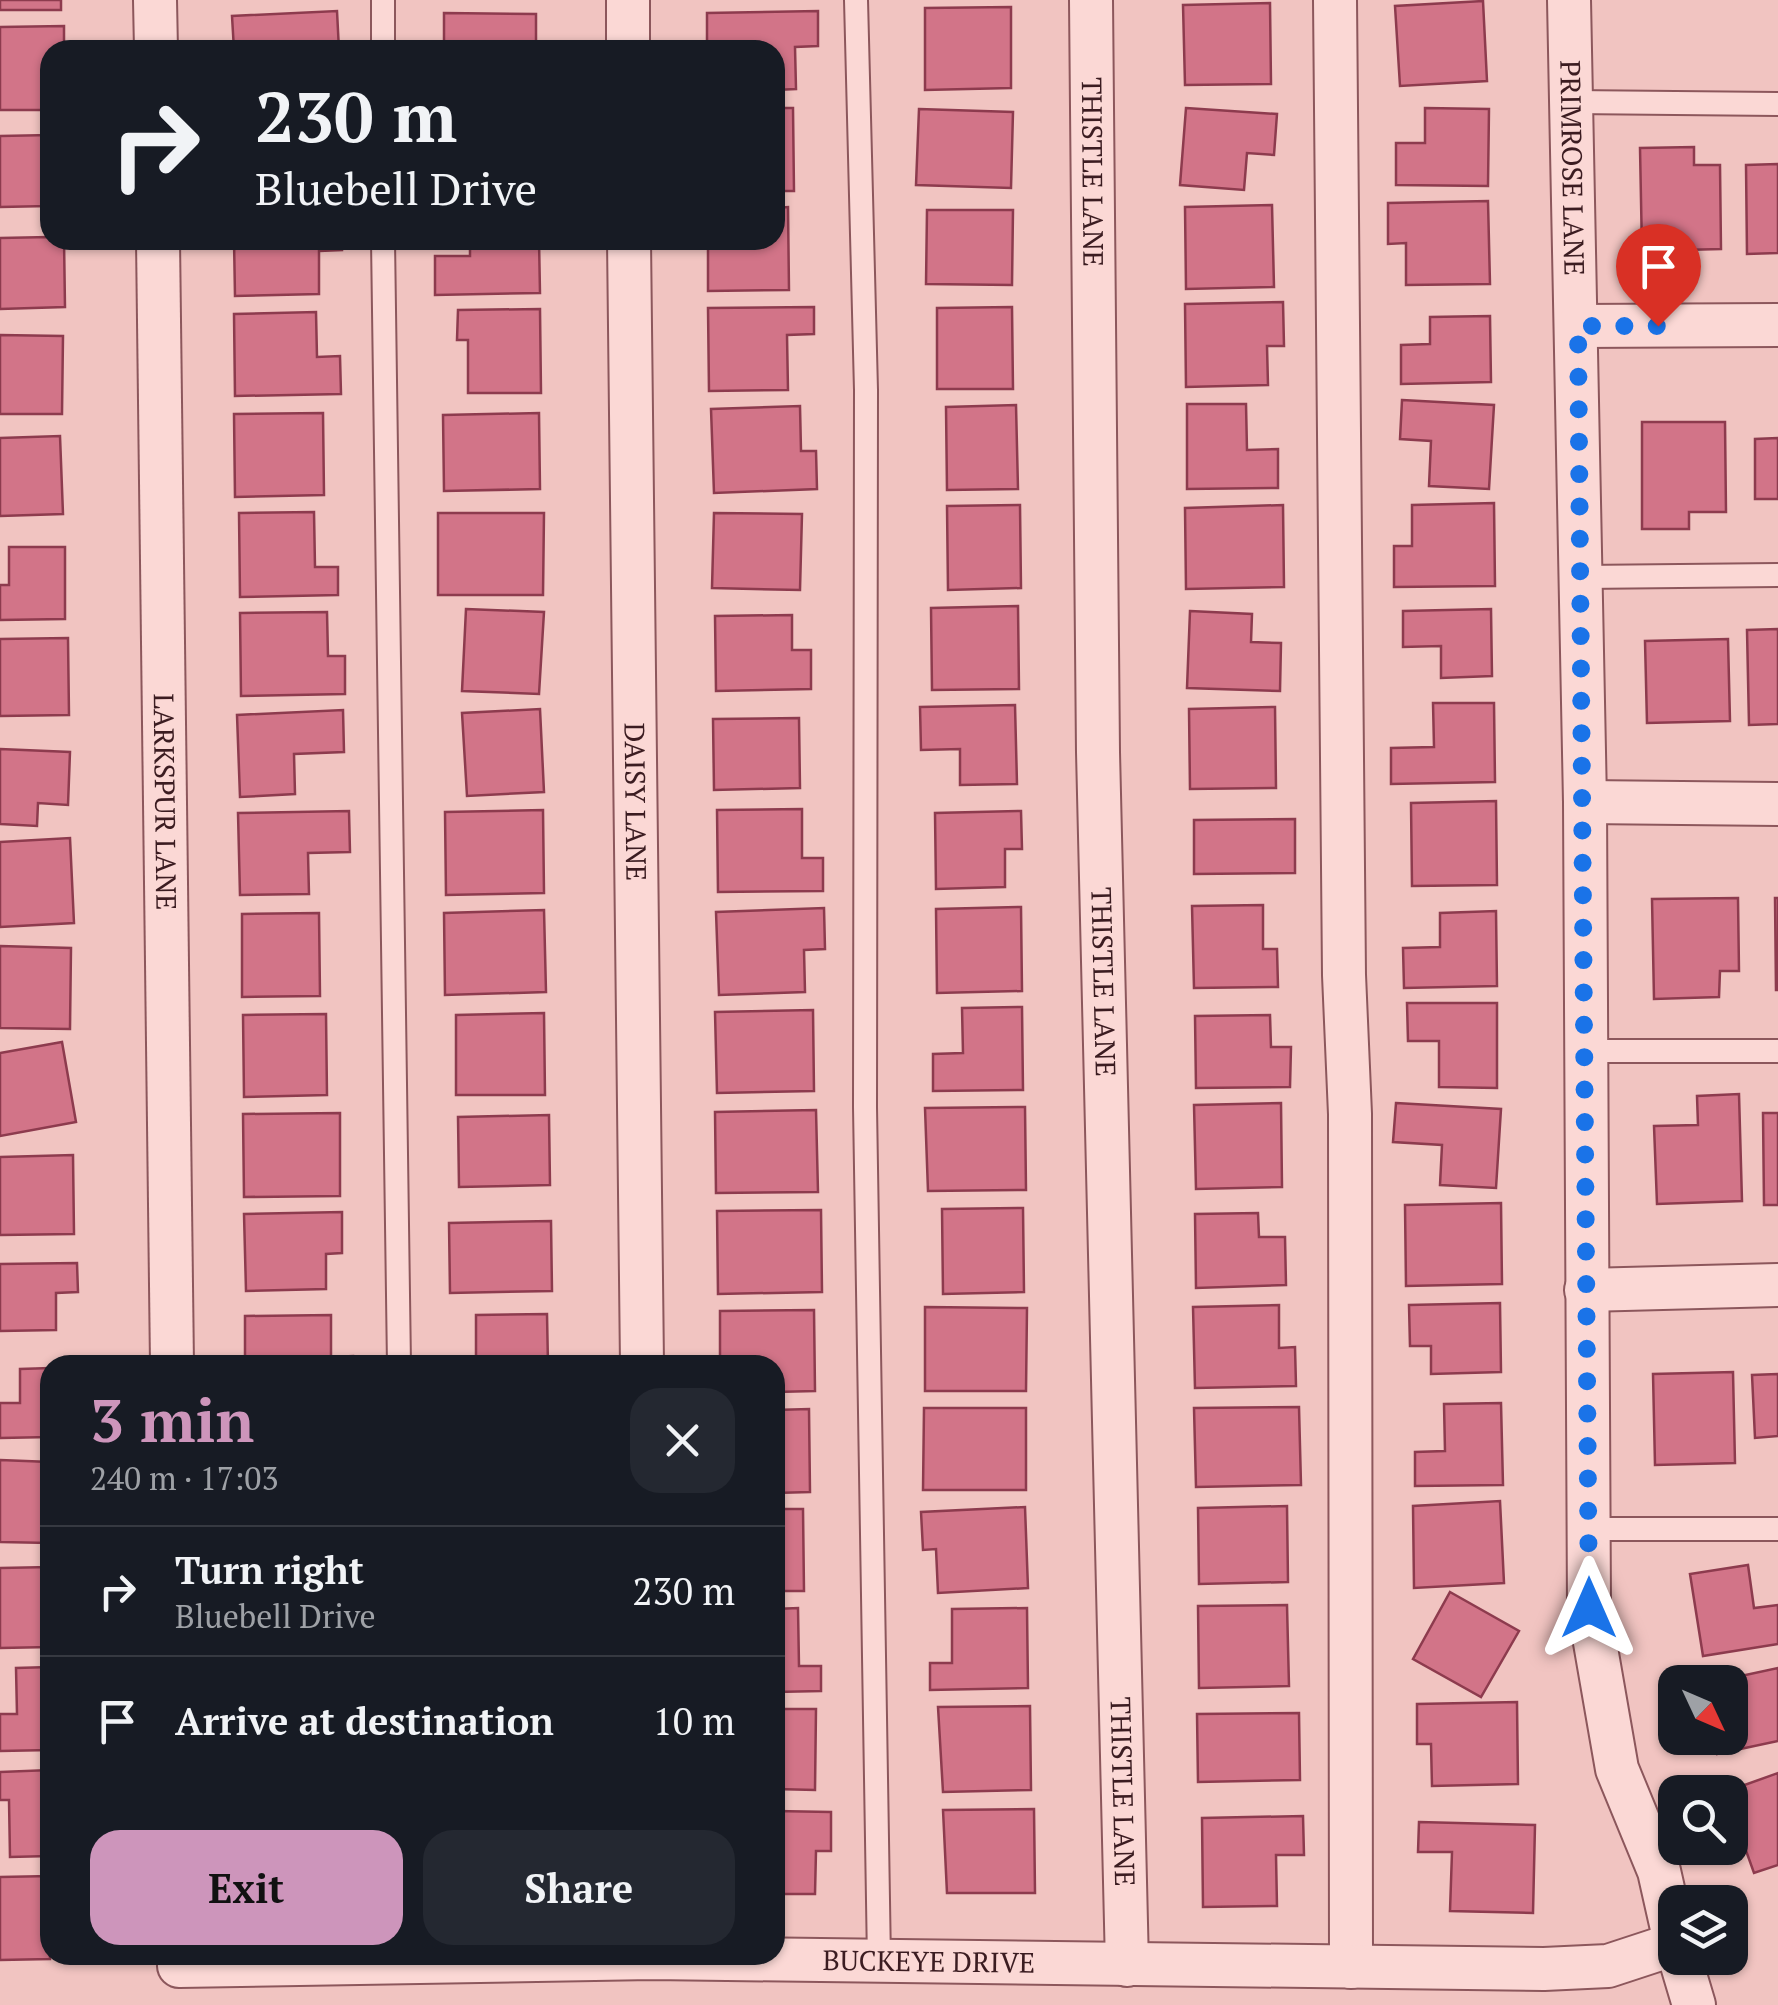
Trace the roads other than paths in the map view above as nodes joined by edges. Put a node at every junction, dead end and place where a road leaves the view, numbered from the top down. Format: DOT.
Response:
graph roads {
  1 [pos="155,0"];
  2 [pos="383,0"];
  3 [pos="628,0"];
  4 [pos="856,0"];
  5 [pos="1092,0"];
  6 [pos="1336,0"];
  7 [pos="1569,0"];
  8 [pos="156,40"];
  9 [pos="383,40"];
  10 [pos="628,40"];
  11 [pos="1572,102"];
  12 [pos="1778,104"];
  13 [pos="158,250"];
  14 [pos="383,250"];
  15 [pos="628,250"];
  16 [pos="1778,325"];
  17 [pos="1578,326"];
  18 [pos="1778,575"];
  19 [pos="1582,577"];
  20 [pos="1585,802"];
  21 [pos="1778,804"];
  22 [pos="1586,1051"];
  23 [pos="1778,1051"];
  24 [pos="1778,1285"];
  25 [pos="1586,1290"];
  26 [pos="172,1355"];
  27 [pos="399,1355"];
  28 [pos="642,1355"];
  29 [pos="1588,1529"];
  30 [pos="1778,1529"];
  31 [pos="1662,1885"];
  32 [pos="1658,1949"];
  33 [pos="785,1959"];
  34 [pos="879,1961"];
  35 [pos="315,1965"];
  36 [pos="1126,1965"];
  37 [pos="1351,1967"];
  38 [pos="179,1975"];
  39 [pos="1685,1975"];
  40 [pos="1694,2005"];
  1 -- 8 [label="street"];
  2 -- 9 [label="lane"];
  3 -- 10 [label="street"];
  4 -- 34 [label="lane"];
  5 -- 36 [label="street, THISTLE LANE"];
  6 -- 37 [label="street"];
  7 -- 11 [label="street, PRIMROSE LANE"];
  11 -- 12 [label="lane"];
  11 -- 17 [label="street, PRIMROSE LANE"];
  13 -- 26 [label="street, LARKSPUR LANE"];
  14 -- 27 [label="lane"];
  15 -- 28 [label="street, DAISY LANE"];
  16 -- 17 [label="street"];
  17 -- 19 [label="street, PRIMROSE LANE"];
  18 -- 19 [label="lane"];
  19 -- 20 [label="street, PRIMROSE LANE"];
  20 -- 21 [label="street"];
  20 -- 22 [label="street, PRIMROSE LANE"];
  22 -- 23 [label="lane"];
  22 -- 25 [label="street, PRIMROSE LANE"];
  24 -- 25 [label="street"];
  25 -- 29 [label="street, PRIMROSE LANE"];
  29 -- 30 [label="lane"];
  29 -- 31 [label="street, PRIMROSE LANE"];
  32 -- 37 [label="street, BUCKEYE DRIVE"];
  33 -- 34 [label="street, BUCKEYE DRIVE"];
  34 -- 36 [label="street, BUCKEYE DRIVE"];
  35 -- 38 [label="street, BUCKEYE DRIVE"];
  36 -- 37 [label="street, BUCKEYE DRIVE"];
  39 -- 40 [label="street"];
}
